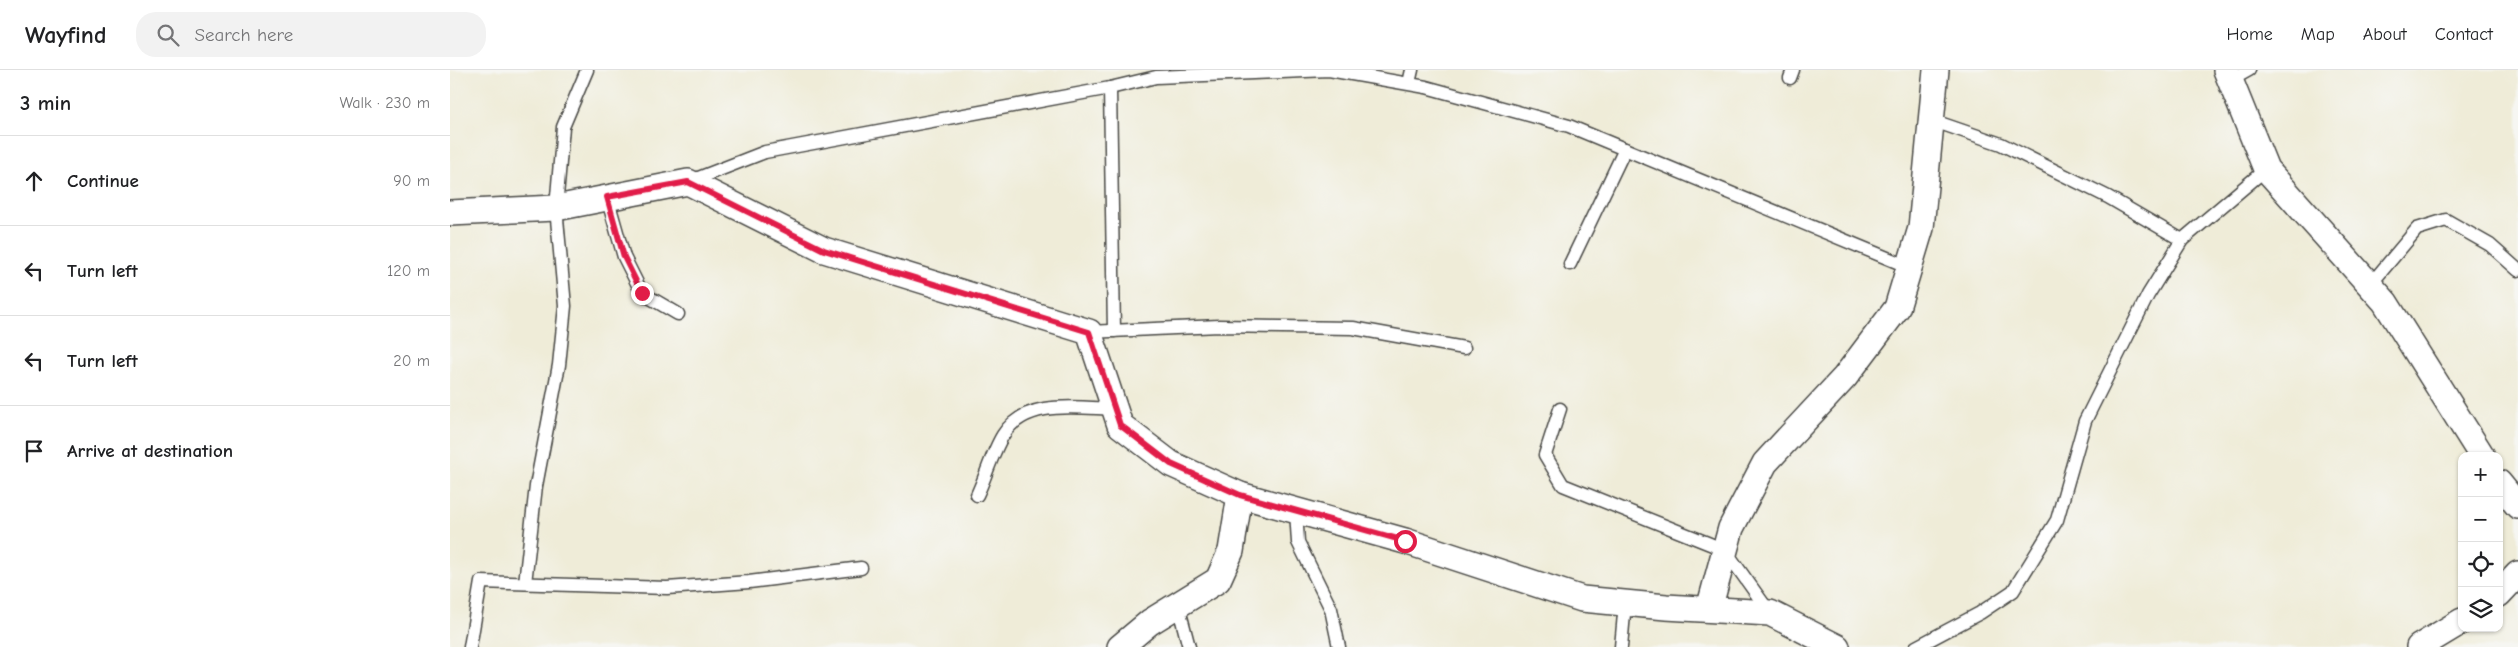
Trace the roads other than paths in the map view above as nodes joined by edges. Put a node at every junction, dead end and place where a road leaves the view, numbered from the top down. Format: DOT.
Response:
graph roads {
  1 [pos="587,70"];
  2 [pos="1412,70"];
  3 [pos="1936,70"];
  4 [pos="2235,73"];
  5 [pos="1137,76"];
  6 [pos="1409,83"];
  7 [pos="1110,88"];
  8 [pos="1931,120"];
  9 [pos="1625,149"];
  10 [pos="2266,169"];
  11 [pos="688,182"];
  12 [pos="607,197"];
  13 [pos="556,208"];
  14 [pos="450,214"];
  15 [pos="2182,240"];
  16 [pos="1570,264"];
  17 [pos="1909,267"];
  18 [pos="2518,270"];
  19 [pos="2370,285"];
  20 [pos="678,314"];
  21 [pos="1114,331"];
  22 [pos="1089,332"];
  23 [pos="1464,348"];
  24 [pos="1114,409"];
  25 [pos="1560,409"];
  26 [pos="2479,452"];
  27 [pos="2503,488"];
  28 [pos="1240,495"];
  29 [pos="978,496"];
  30 [pos="2518,506"];
  31 [pos="1296,510"];
  32 [pos="1725,550"];
  33 [pos="861,568"];
  34 [pos="2518,574"];
  35 [pos="525,583"];
  36 [pos="2503,590"];
  37 [pos="1625,603"];
  38 [pos="1178,605"];
  39 [pos="1709,609"];
  40 [pos="1770,612"];
  41 [pos="2458,623"];
  42 [pos="470,647"];
  43 [pos="1120,647"];
  44 [pos="1189,647"];
  45 [pos="1339,647"];
  46 [pos="1621,647"];
  47 [pos="1837,647"];
  48 [pos="1916,647"];
  49 [pos="2419,647"];
  1 -- 13 [label="lane"];
  2 -- 6 [label="lane"];
  3 -- 8 [label="street"];
  4 -- 10 [label="street"];
  5 -- 6 [label="lane"];
  5 -- 7 [label="lane"];
  6 -- 9 [label="lane"];
  7 -- 11 [label="lane"];
  7 -- 21 [label="lane"];
  8 -- 15 [label="lane"];
  8 -- 17 [label="street"];
  9 -- 16 [label="lane"];
  9 -- 17 [label="lane"];
  10 -- 15 [label="lane"];
  10 -- 19 [label="street"];
  11 -- 12 [label="street"];
  11 -- 22 [label="street"];
  12 -- 13 [label="street"];
  12 -- 20 [label="lane"];
  13 -- 14 [label="street"];
  13 -- 35 [label="lane"];
  15 -- 48 [label="lane"];
  17 -- 32 [label="street"];
  18 -- 19 [label="lane"];
  19 -- 26 [label="street"];
  21 -- 22 [label="lane"];
  21 -- 23 [label="lane"];
  22 -- 24 [label="street"];
  24 -- 28 [label="street"];
  24 -- 29 [label="lane"];
  25 -- 32 [label="lane"];
  27 -- 30 [label="street"];
  28 -- 31 [label="street"];
  28 -- 38 [label="street"];
  31 -- 37 [label="street"];
  31 -- 45 [label="lane"];
  32 -- 39 [label="street"];
  32 -- 40 [label="lane"];
  33 -- 35 [label="lane"];
  34 -- 36 [label="street"];
  35 -- 42 [label="lane"];
  37 -- 39 [label="street"];
  37 -- 46 [label="lane"];
  38 -- 43 [label="street"];
  38 -- 44 [label="lane"];
  39 -- 40 [label="street"];
  40 -- 47 [label="street"];
  41 -- 49 [label="street"];
}
